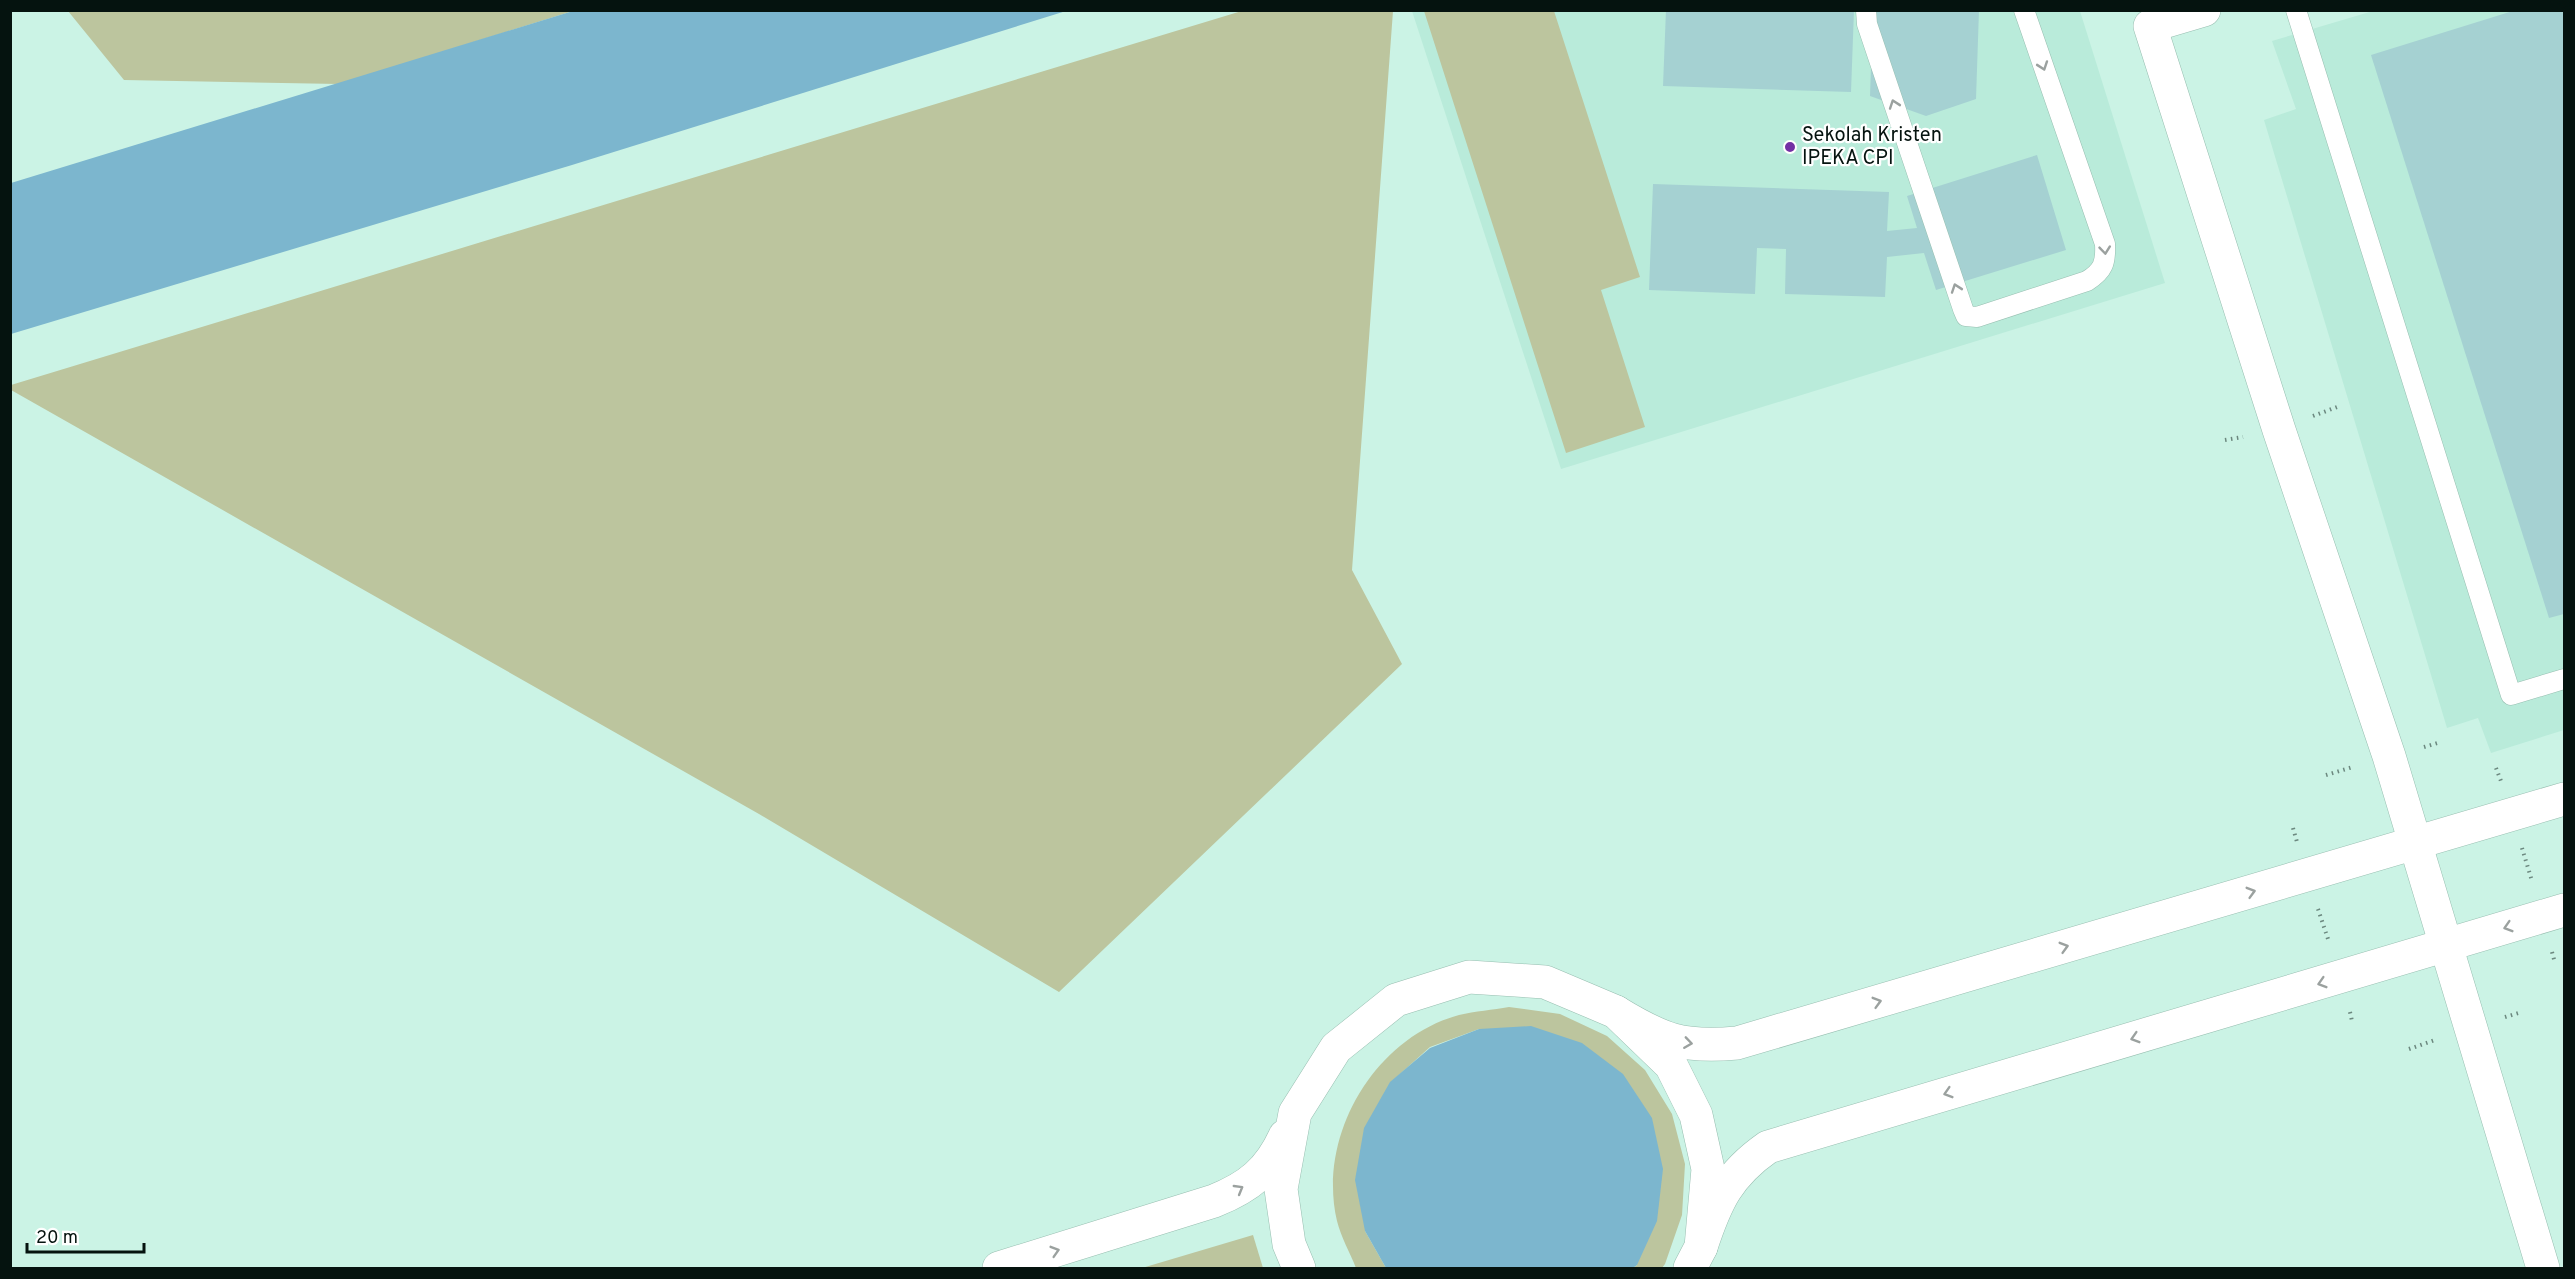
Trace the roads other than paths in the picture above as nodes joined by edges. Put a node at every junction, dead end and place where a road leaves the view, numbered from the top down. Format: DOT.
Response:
graph roads {
  1 [pos="1866,10"];
  2 [pos="2024,10"];
  3 [pos="2204,10"];
  4 [pos="2296,10"];
  5 [pos="2148,18"];
  6 [pos="2565,679"];
  7 [pos="2565,799"];
  8 [pos="2416,844"];
  9 [pos="2553,914"];
  10 [pos="2447,946"];
  11 [pos="1616,1012"];
  12 [pos="1295,1113"];
  13 [pos="1695,1258"];
  14 [pos="999,1269"];
  15 [pos="1299,1269"];
  16 [pos="2543,1269"];
  2 -- 1 [label="lane, one-way"];
  3 -- 5 [label="street"];
  4 -- 6 [label="lane"];
  5 -- 8 [label="street"];
  7 -- 8 [label="street"];
  8 -- 10 [label="street"];
  11 -- 8 [label="street, one-way"];
  9 -- 10 [label="street, one-way"];
  10 -- 13 [label="street, one-way"];
  10 -- 16 [label="street"];
  11 -- 12 [label="street"];
  11 -- 13 [label="street"];
  14 -- 12 [label="street, one-way"];
  12 -- 15 [label="street"];
}
